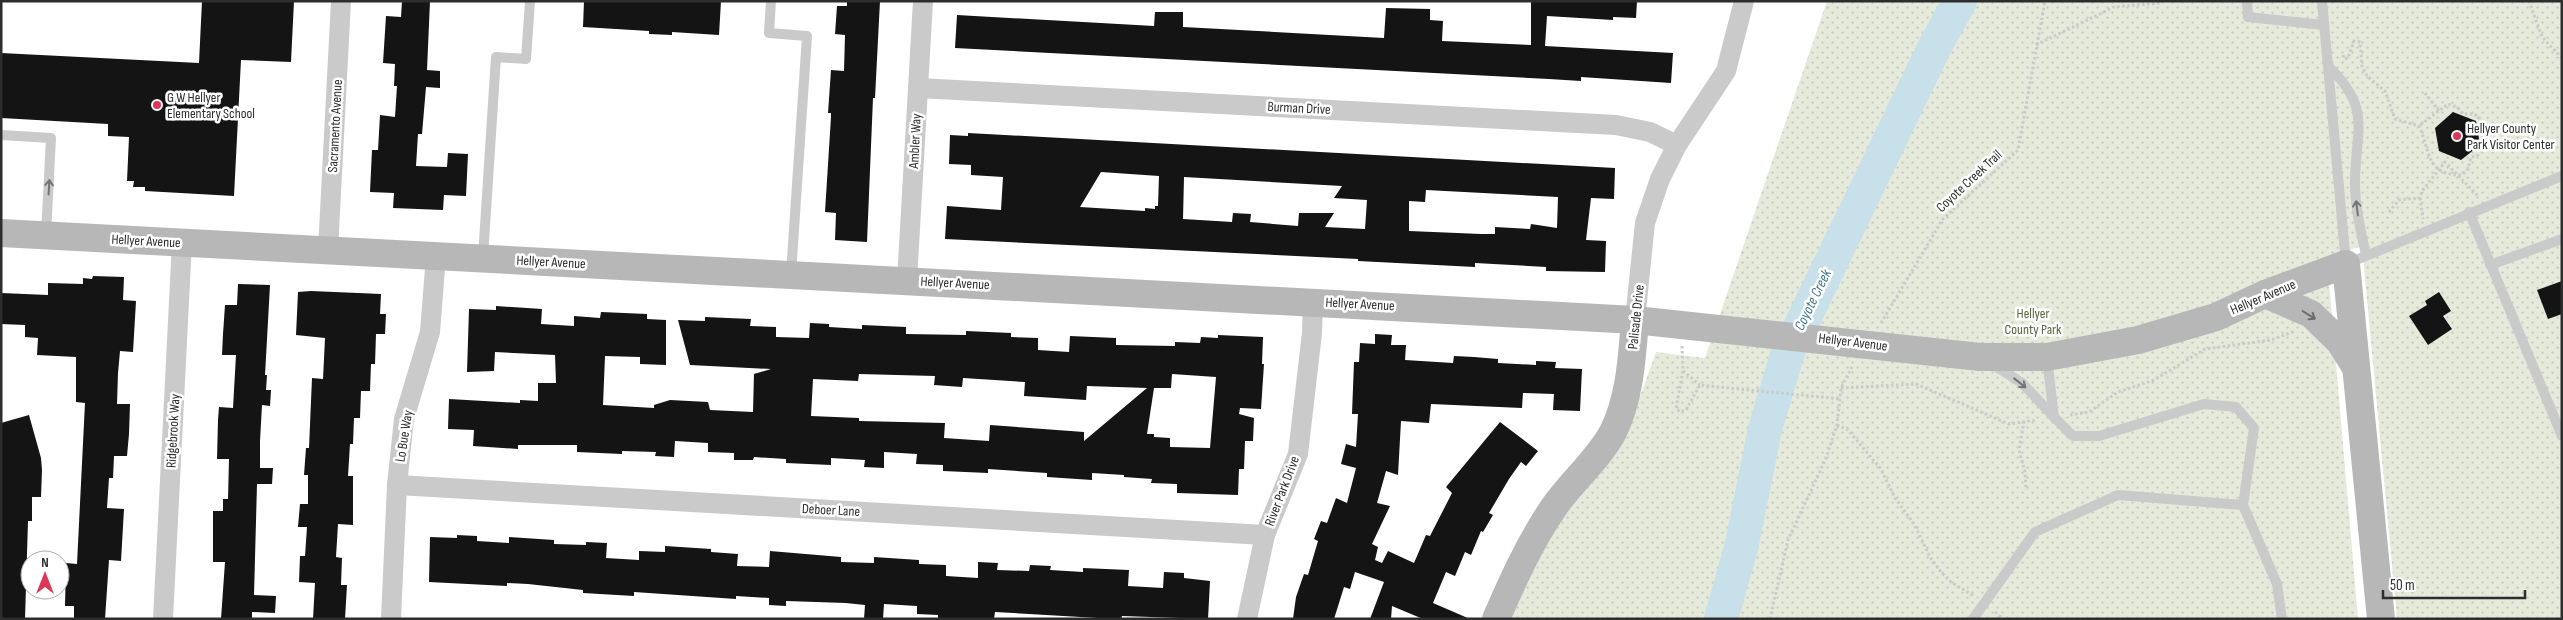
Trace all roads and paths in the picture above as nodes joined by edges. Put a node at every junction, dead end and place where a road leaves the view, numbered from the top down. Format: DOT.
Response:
graph roads {
  1 [pos="342,1"];
  2 [pos="530,1"];
  3 [pos="772,1"];
  4 [pos="923,1"];
  5 [pos="1744,1"];
  6 [pos="2045,1"];
  7 [pos="2247,1"];
  8 [pos="2322,1"];
  9 [pos="2529,1"];
  10 [pos="2161,3"];
  11 [pos="2324,25"];
  12 [pos="2035,46"];
  13 [pos="2327,48"];
  14 [pos="2562,58"];
  15 [pos="2328,66"];
  16 [pos="918,88"];
  17 [pos="2425,93"];
  18 [pos="2439,111"];
  19 [pos="2419,126"];
  20 [pos="1,135"];
  21 [pos="1676,145"];
  22 [pos="2440,171"];
  23 [pos="2458,175"];
  24 [pos="2562,176"];
  25 [pos="2420,198"];
  26 [pos="2483,207"];
  27 [pos="2389,212"];
  28 [pos="2469,212"];
  29 [pos="2427,229"];
  30 [pos="1,233"];
  31 [pos="46,235"];
  32 [pos="2562,239"];
  33 [pos="182,242"];
  34 [pos="328,250"];
  35 [pos="436,256"];
  36 [pos="483,258"];
  37 [pos="2356,260"];
  38 [pos="2490,265"];
  39 [pos="791,275"];
  40 [pos="908,281"];
  41 [pos="2265,294"];
  42 [pos="1313,302"];
  43 [pos="1636,320"];
  44 [pos="2301,329"];
  45 [pos="1676,332"];
  46 [pos="1866,344"];
  47 [pos="1980,357"];
  48 [pos="2047,357"];
  49 [pos="2356,369"];
  50 [pos="1683,371"];
  51 [pos="1700,385"];
  52 [pos="1841,388"];
  53 [pos="1840,398"];
  54 [pos="2054,417"];
  55 [pos="2024,421"];
  56 [pos="1837,425"];
  57 [pos="2562,436"];
  58 [pos="397,485"];
  59 [pos="2026,490"];
  60 [pos="2243,505"];
  61 [pos="1265,535"];
  62 [pos="1984,603"];
  63 [pos="163,619"];
  64 [pos="391,619"];
  65 [pos="1247,619"];
  66 [pos="1496,619"];
  67 [pos="1770,619"];
  68 [pos="1973,619"];
  69 [pos="2282,619"];
  70 [pos="2381,619"];
  1 -- 34 [label="street, Sacramento Avenue"];
  2 -- 36 [label="lane"];
  3 -- 39 [label="lane"];
  4 -- 16 [label="street, Ambler Way"];
  5 -- 21 [label="street, Palisade Drive"];
  6 -- 12 [label="path, Coyote Creek Trail"];
  7 -- 11 [label="lane"];
  8 -- 11 [label="lane"];
  9 -- 14 [label="path"];
  10 -- 12 [label="path"];
  11 -- 13 [label="lane"];
  12 -- 46 [label="path, Coyote Creek Trail"];
  13 -- 15 [label="lane"];
  13 -- 19 [label="path"];
  15 -- 37 [label="lane"];
  37 -- 15 [label="lane, one-way"];
  16 -- 21 [label="street, Burman Drive"];
  16 -- 40 [label="street, Ambler Way"];
  17 -- 18 [label="path"];
  18 -- 19 [label="path"];
  18 -- 23 [label="path"];
  19 -- 22 [label="path"];
  31 -- 20 [label="lane, one-way"];
  21 -- 43 [label="street, Palisade Drive"];
  22 -- 23 [label="path"];
  22 -- 23 [label="path"];
  22 -- 25 [label="path"];
  23 -- 26 [label="path"];
  24 -- 26 [label="lane"];
  25 -- 27 [label="path"];
  25 -- 29 [label="path"];
  26 -- 28 [label="lane"];
  28 -- 29 [label="lane"];
  28 -- 38 [label="lane"];
  29 -- 37 [label="lane"];
  30 -- 31 [label="street, Hellyer Avenue"];
  31 -- 33 [label="street, Hellyer Avenue"];
  32 -- 38 [label="lane"];
  33 -- 34 [label="street, Hellyer Avenue"];
  33 -- 63 [label="street, Ridgebrook Way"];
  34 -- 35 [label="street, Hellyer Avenue"];
  35 -- 36 [label="street, Hellyer Avenue"];
  35 -- 58 [label="street, Lo Bue Way"];
  36 -- 39 [label="street, Hellyer Avenue"];
  37 -- 41 [label="street, Hellyer Avenue"];
  37 -- 49 [label="street"];
  38 -- 57 [label="lane"];
  39 -- 40 [label="street, Hellyer Avenue"];
  40 -- 42 [label="street, Hellyer Avenue"];
  41 -- 48 [label="street, Hellyer Avenue"];
  41 -- 49 [label="street, one-way"];
  42 -- 43 [label="street, Hellyer Avenue"];
  42 -- 61 [label="street, River Park Drive"];
  43 -- 45 [label="street, Hellyer Avenue"];
  43 -- 66 [label="street, Palisade Drive"];
  44 -- 54 [label="path"];
  45 -- 46 [label="street, Hellyer Avenue"];
  45 -- 50 [label="path"];
  46 -- 47 [label="street, Hellyer Avenue"];
  46 -- 52 [label="path, Coyote Creek Trail"];
  47 -- 48 [label="street, Hellyer Avenue"];
  47 -- 54 [label="lane, one-way"];
  48 -- 54 [label="lane"];
  49 -- 70 [label="street"];
  50 -- 51 [label="path"];
  50 -- 51 [label="path"];
  51 -- 53 [label="path"];
  52 -- 53 [label="path, Coyote Creek Trail"];
  52 -- 55 [label="path"];
  53 -- 56 [label="path, Coyote Creek Trail"];
  54 -- 55 [label="path"];
  54 -- 60 [label="lane"];
  55 -- 59 [label="path"];
  56 -- 62 [label="path"];
  56 -- 67 [label="path, Coyote Creek Trail"];
  58 -- 61 [label="street, Deboer Lane"];
  58 -- 64 [label="street, Lo Bue Way"];
  60 -- 62 [label="lane"];
  60 -- 69 [label="lane"];
  61 -- 65 [label="street, River Park Drive"];
  62 -- 68 [label="lane"];
}
